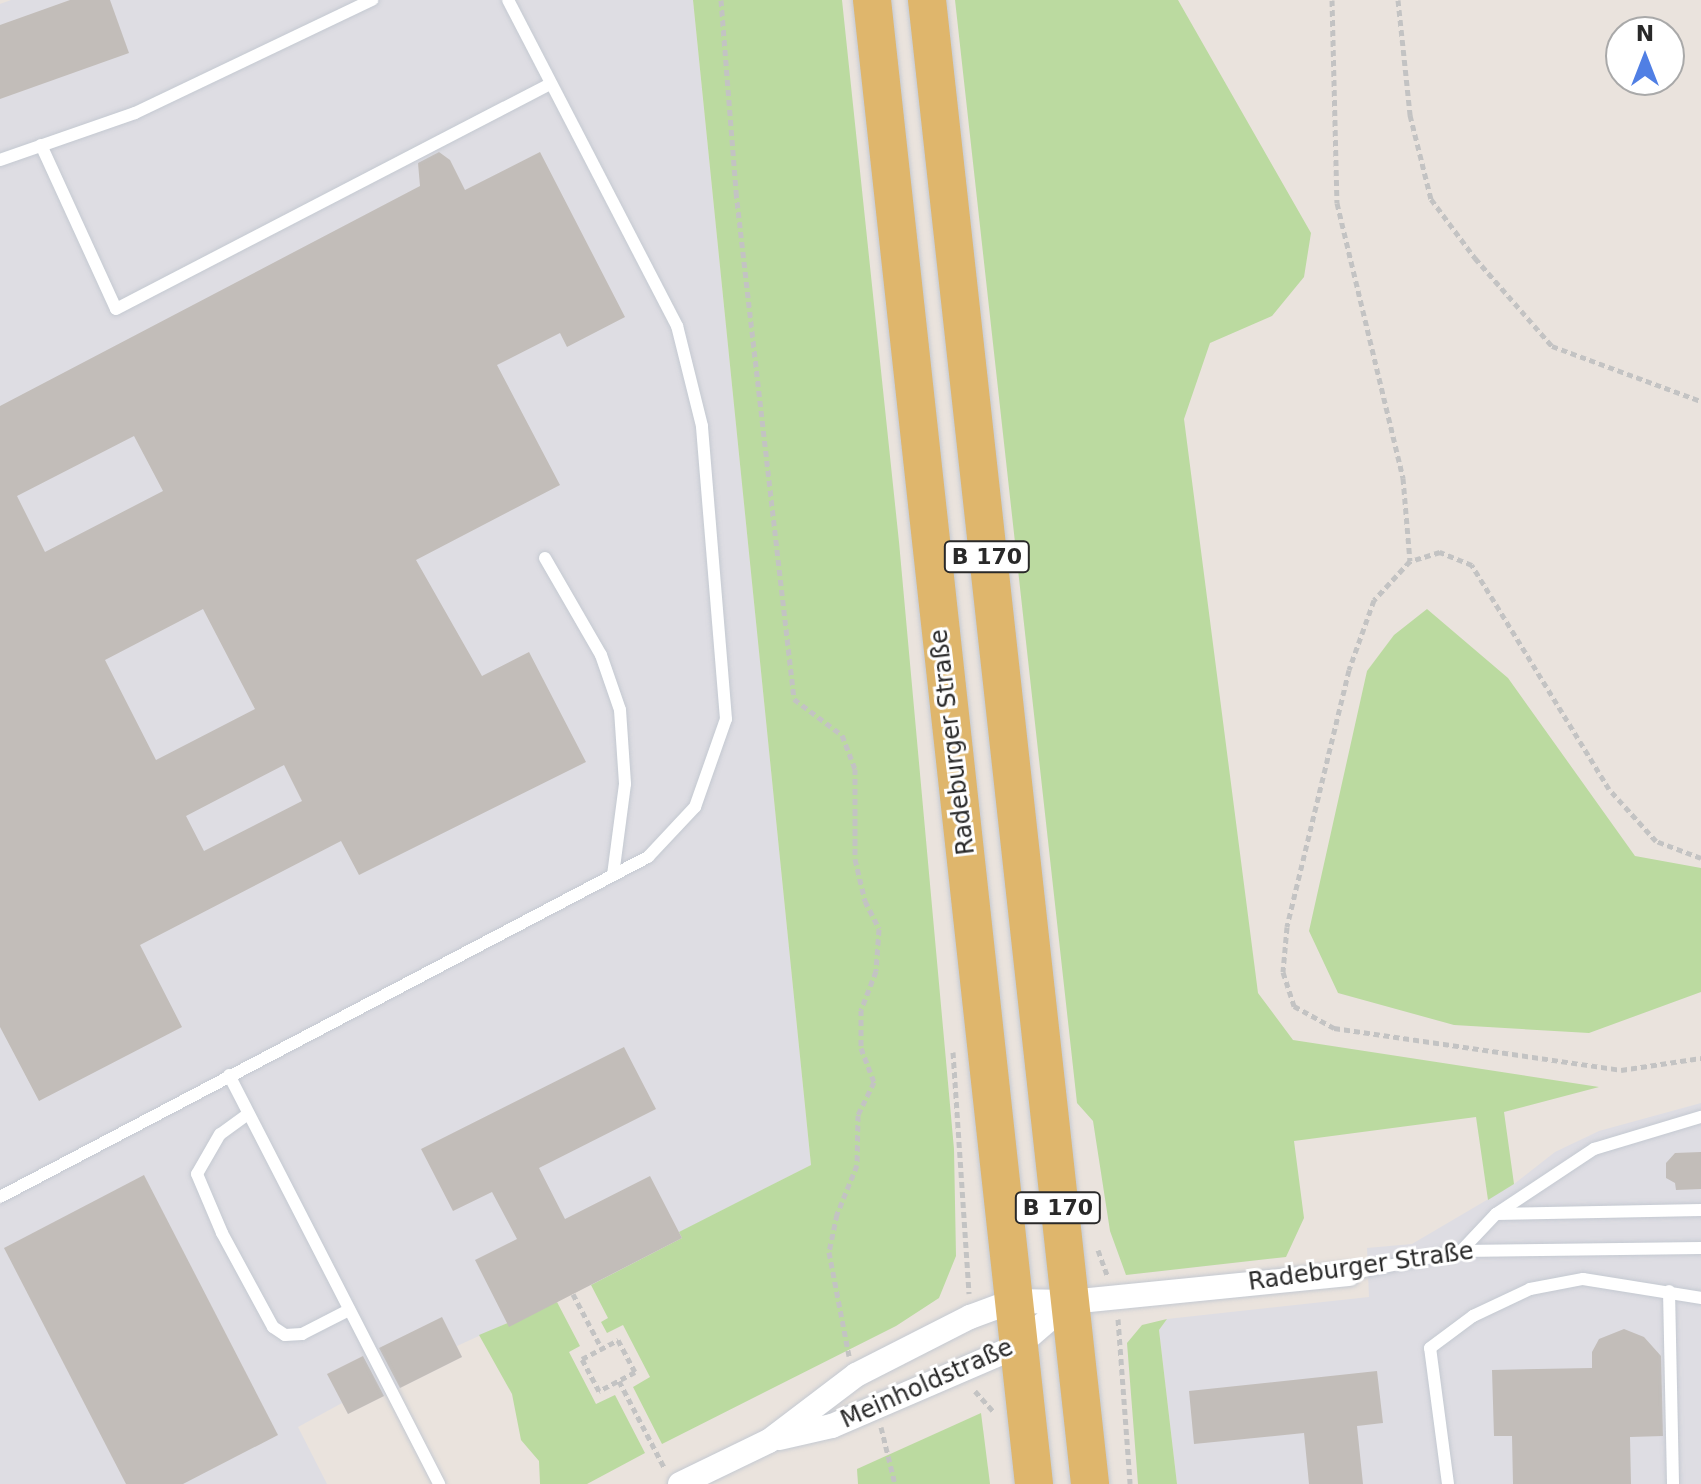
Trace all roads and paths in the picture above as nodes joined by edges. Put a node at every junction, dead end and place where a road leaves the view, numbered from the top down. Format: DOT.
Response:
graph roads {
  1 [pos="372,0"];
  2 [pos="508,0"];
  3 [pos="721,0"];
  4 [pos="872,0"];
  5 [pos="927,0"];
  6 [pos="1332,0"];
  7 [pos="1398,0"];
  8 [pos="550,84"];
  9 [pos="41,145"];
  10 [pos="0,160"];
  11 [pos="1701,401"];
  12 [pos="545,558"];
  13 [pos="1410,561"];
  14 [pos="1701,858"];
  15 [pos="613,875"];
  16 [pos="1701,1058"];
  17 [pos="229,1075"];
  18 [pos="248,1114"];
  19 [pos="1701,1117"];
  20 [pos="0,1197"];
  21 [pos="1701,1210"];
  22 [pos="1496,1214"];
  23 [pos="1701,1248"];
  24 [pos="1461,1251"];
  25 [pos="1349,1274"];
  26 [pos="1669,1291"];
  27 [pos="573,1294"];
  28 [pos="1701,1298"];
  29 [pos="1013,1301"];
  30 [pos="1069,1302"];
  31 [pos="349,1310"];
  32 [pos="1018,1346"];
  33 [pos="602,1349"];
  34 [pos="850,1365"];
  35 [pos="619,1381"];
  36 [pos="1125,1391"];
  37 [pos="975,1396"];
  38 [pos="877,1418"];
  39 [pos="995,1424"];
  40 [pos="769,1441"];
  41 [pos="673,1478"];
  42 [pos="439,1484"];
  43 [pos="895,1484"];
  44 [pos="1034,1484"];
  45 [pos="1090,1484"];
  46 [pos="1130,1484"];
  47 [pos="1448,1484"];
  48 [pos="1673,1484"];
  1 -- 9 [label="lane"];
  2 -- 8 [label="lane"];
  3 -- 34 [label="path"];
  4 -- 29 [label="main road, Radeburger Straße / B 170"];
  5 -- 30 [label="main road, B 170"];
  6 -- 13 [label="path"];
  7 -- 11 [label="path"];
  8 -- 9 [label="lane"];
  8 -- 15 [label="lane"];
  9 -- 10 [label="lane"];
  12 -- 15 [label="lane"];
  13 -- 14 [label="path"];
  13 -- 16 [label="path"];
  15 -- 17 [label="lane"];
  17 -- 18 [label="lane"];
  17 -- 20 [label="lane"];
  18 -- 31 [label="lane"];
  18 -- 31 [label="lane"];
  19 -- 22 [label="lane"];
  21 -- 22 [label="lane"];
  22 -- 24 [label="lane"];
  23 -- 24 [label="lane, Radeburger Straße"];
  24 -- 25 [label="lane, Radeburger Straße"];
  25 -- 30 [label="street, Radeburger Straße"];
  26 -- 28 [label="lane"];
  26 -- 47 [label="lane"];
  26 -- 48 [label="lane"];
  27 -- 33 [label="path"];
  29 -- 30 [label="street, Meinholdstraße"];
  29 -- 32 [label="main road, Radeburger Straße / B 170"];
  29 -- 40 [label="street, Meinholdstraße"];
  30 -- 32 [label="street, Meinholdstraße"];
  30 -- 45 [label="main road, B 170"];
  31 -- 42 [label="lane"];
  32 -- 40 [label="street, Meinholdstraße"];
  32 -- 44 [label="main road, Radeburger Straße / B 170"];
  33 -- 35 [label="path"];
  33 -- 35 [label="path"];
  35 -- 41 [label="path"];
  36 -- 46 [label="path"];
  37 -- 39 [label="path"];
  38 -- 43 [label="path"];
  40 -- 41 [label="street, Meinholdstraße"];
}
